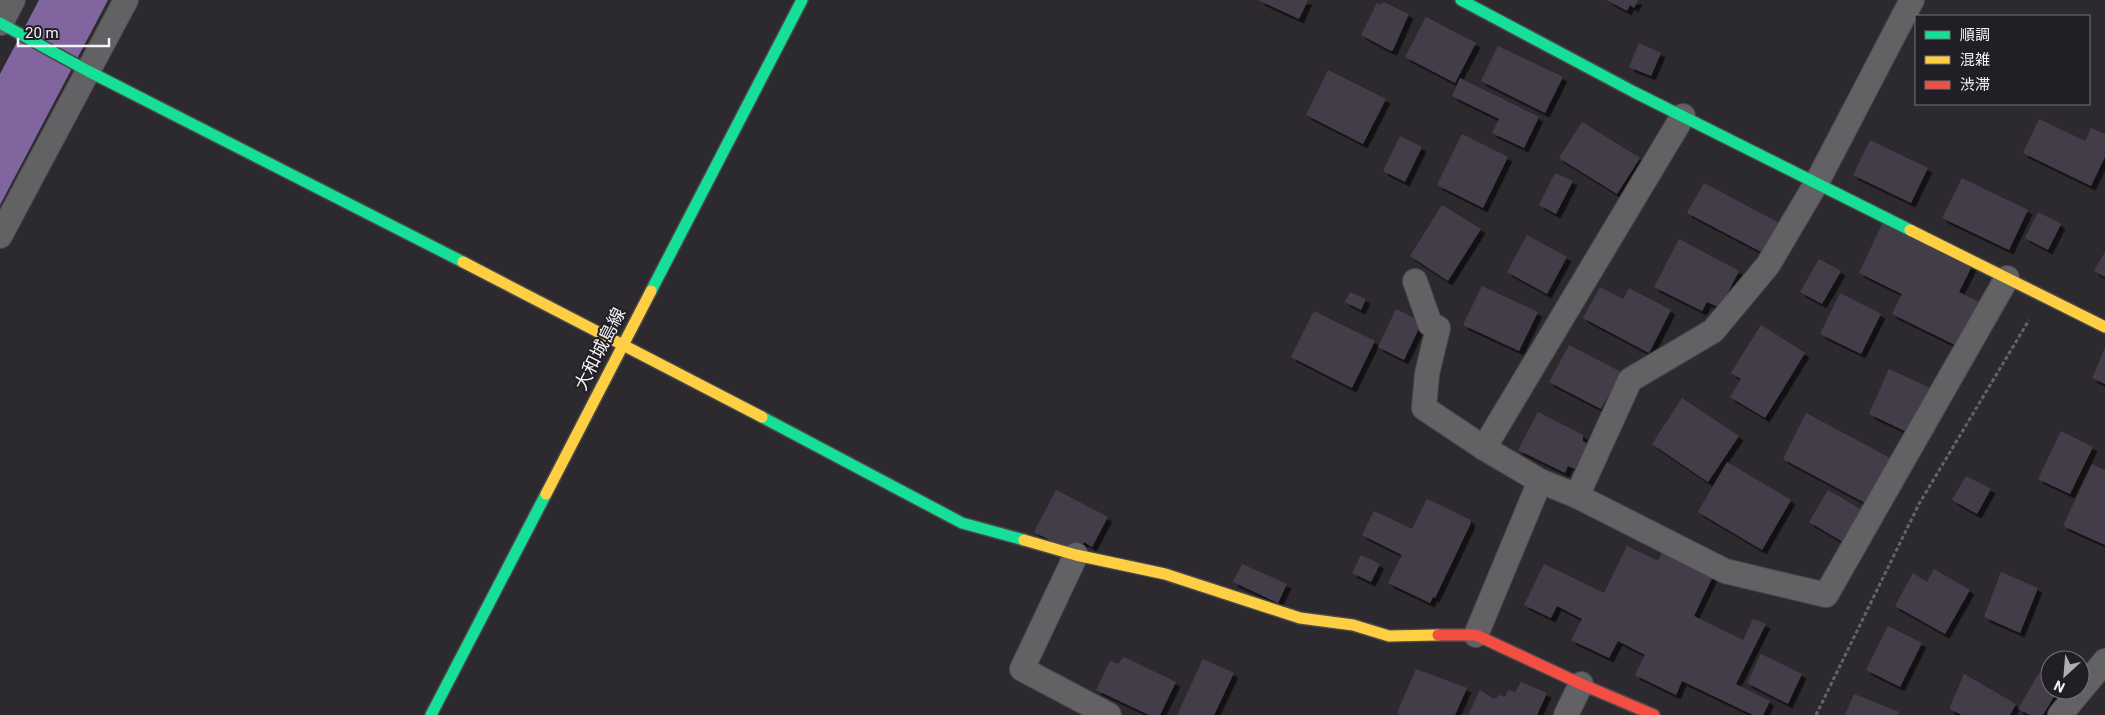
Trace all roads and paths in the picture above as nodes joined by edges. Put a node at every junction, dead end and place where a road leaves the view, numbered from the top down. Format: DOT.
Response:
graph roads {
  1 [pos="13,0"];
  2 [pos="126,0"];
  3 [pos="802,0"];
  4 [pos="1461,0"];
  5 [pos="1912,0"];
  6 [pos="0,24"];
  7 [pos="88,71"];
  8 [pos="1684,116"];
  9 [pos="1817,182"];
  10 [pos="0,236"];
  11 [pos="2007,278"];
  12 [pos="1415,281"];
  13 [pos="2044,296"];
  14 [pos="2105,327"];
  15 [pos="623,344"];
  16 [pos="1484,448"];
  17 [pos="1540,481"];
  18 [pos="1577,496"];
  19 [pos="1076,554"];
  20 [pos="1476,635"];
  21 [pos="2105,661"];
  22 [pos="1580,684"];
  23 [pos="430,715"];
  24 [pos="1108,715"];
  25 [pos="1566,715"];
  26 [pos="1654,715"];
  27 [pos="1816,715"];
  28 [pos="2060,715"];
  1 -- 6 [label="street"];
  2 -- 7 [label="street"];
  3 -- 15 [label="street, 大和城島線"];
  4 -- 8 [label="street"];
  5 -- 9 [label="street"];
  6 -- 7 [label="street"];
  7 -- 10 [label="street"];
  7 -- 15 [label="street"];
  8 -- 9 [label="street"];
  8 -- 16 [label="street"];
  9 -- 11 [label="street"];
  9 -- 18 [label="street"];
  11 -- 13 [label="street"];
  11 -- 18 [label="street"];
  12 -- 16 [label="street"];
  13 -- 14 [label="street"];
  13 -- 27 [label="path"];
  15 -- 19 [label="street"];
  15 -- 23 [label="street, 大和城島線"];
  16 -- 17 [label="street"];
  17 -- 18 [label="street"];
  17 -- 20 [label="street"];
  19 -- 20 [label="street"];
  19 -- 24 [label="street"];
  20 -- 22 [label="street"];
  21 -- 28 [label="street"];
  22 -- 25 [label="street"];
  22 -- 26 [label="street"];
}
